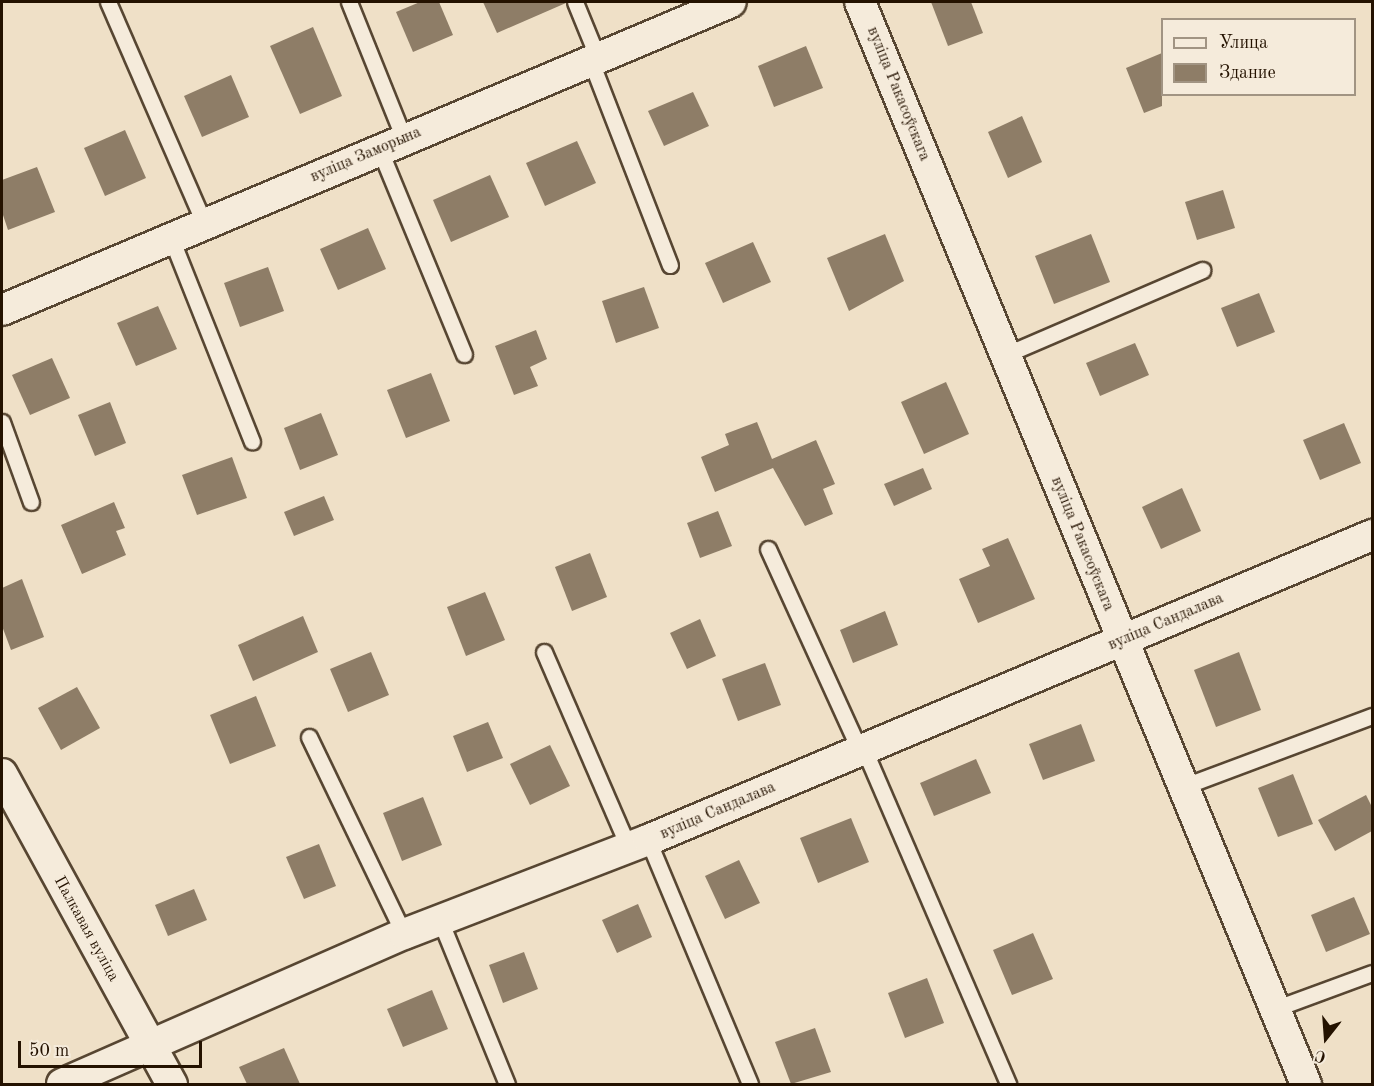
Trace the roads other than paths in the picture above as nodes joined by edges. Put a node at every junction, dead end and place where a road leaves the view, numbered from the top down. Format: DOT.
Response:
graph roads {
  1 [pos="108,2"];
  2 [pos="349,2"];
  3 [pos="575,2"];
  4 [pos="731,2"];
  5 [pos="860,2"];
  6 [pos="594,57"];
  7 [pos="392,144"];
  8 [pos="204,223"];
  9 [pos="171,238"];
  10 [pos="670,265"];
  11 [pos="1202,270"];
  12 [pos="2,309"];
  13 [pos="464,354"];
  14 [pos="1005,355"];
  15 [pos="2,422"];
  16 [pos="252,442"];
  17 [pos="32,502"];
  18 [pos="1372,535"];
  19 [pos="768,549"];
  20 [pos="1122,641"];
  21 [pos="544,652"];
  22 [pos="1372,716"];
  23 [pos="309,737"];
  24 [pos="862,750"];
  25 [pos="2,774"];
  26 [pos="1182,787"];
  27 [pos="639,844"];
  28 [pos="440,920"];
  29 [pos="404,934"];
  30 [pos="1372,974"];
  31 [pos="1274,1009"];
  32 [pos="150,1045"];
  33 [pos="62,1084"];
  34 [pos="172,1084"];
  35 [pos="507,1084"];
  36 [pos="750,1084"];
  37 [pos="1008,1084"];
  38 [pos="1306,1084"];
  1 -- 8 [label="lane"];
  2 -- 7 [label="lane"];
  3 -- 6 [label="lane"];
  4 -- 6 [label="street, вуліца Заморына"];
  5 -- 14 [label="street, вуліца Ракасоўскага"];
  6 -- 7 [label="street, вуліца Заморына"];
  6 -- 10 [label="lane"];
  7 -- 8 [label="street, вуліца Заморына"];
  7 -- 13 [label="lane"];
  8 -- 9 [label="street, вуліца Заморына"];
  9 -- 12 [label="street, вуліца Заморына"];
  9 -- 16 [label="lane"];
  11 -- 14 [label="lane"];
  14 -- 20 [label="street, вуліца Ракасоўскага"];
  15 -- 17 [label="lane"];
  18 -- 20 [label="street, вуліца Сандалава"];
  19 -- 24 [label="lane"];
  20 -- 24 [label="street, вуліца Сандалава"];
  20 -- 26 [label="street, вуліца Ракасоўскага"];
  21 -- 27 [label="lane"];
  22 -- 26 [label="lane"];
  23 -- 29 [label="lane"];
  24 -- 27 [label="street, вуліца Сандалава"];
  24 -- 37 [label="lane"];
  25 -- 32 [label="street, Палкавая вуліца"];
  26 -- 31 [label="street, вуліца Ракасоўскага"];
  27 -- 28 [label="street, вуліца Сандалава"];
  27 -- 36 [label="lane"];
  28 -- 29 [label="street, вуліца Сандалава"];
  28 -- 35 [label="lane"];
  29 -- 32 [label="street, вуліца Сандалава"];
  30 -- 31 [label="lane"];
  31 -- 38 [label="street, вуліца Ракасоўскага"];
  32 -- 33 [label="street, вуліца Сандалава"];
  32 -- 34 [label="street, Палкавая вуліца"];
}
